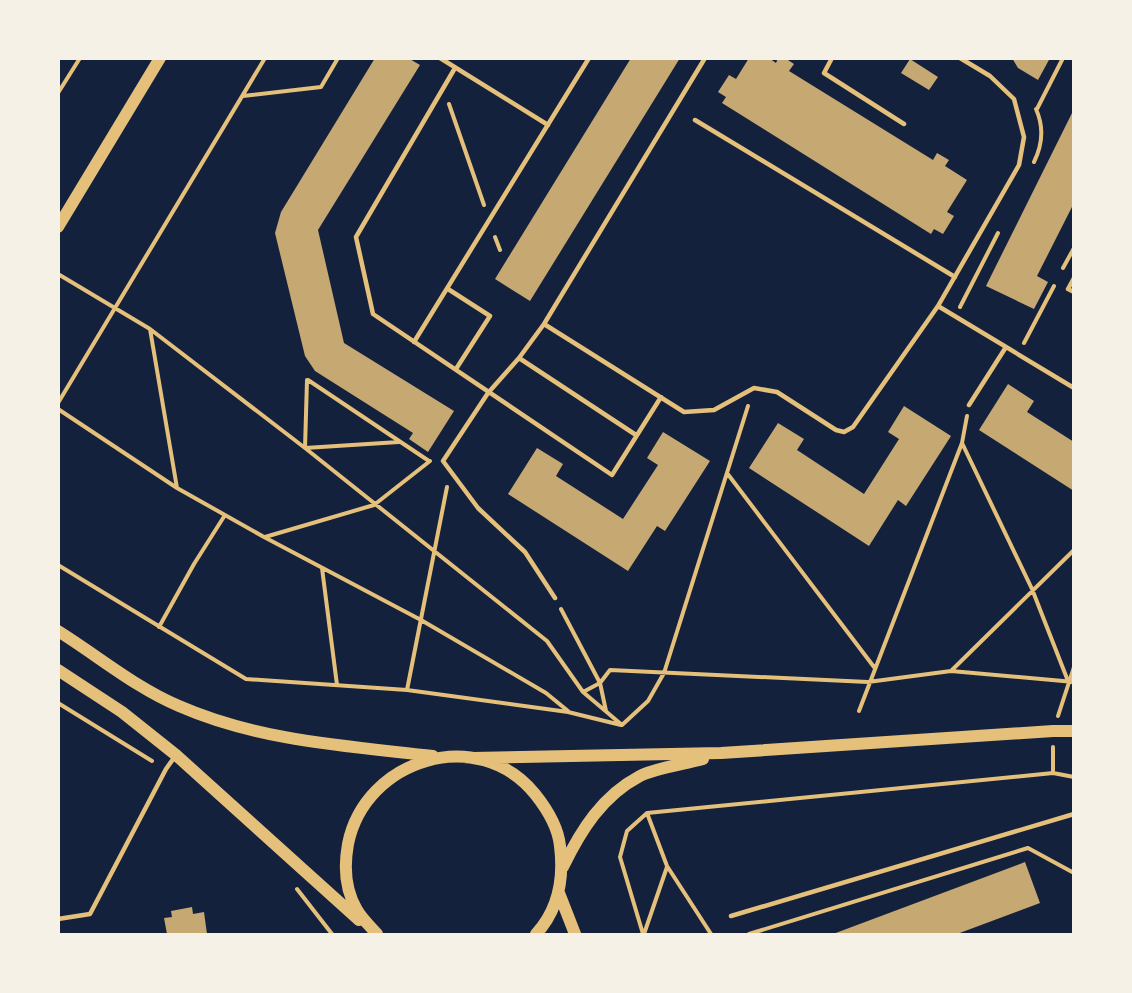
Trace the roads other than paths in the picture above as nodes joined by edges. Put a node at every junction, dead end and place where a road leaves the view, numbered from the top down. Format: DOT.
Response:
graph roads {
  1 [pos="160,58"];
  2 [pos="440,58"];
  3 [pos="589,58"];
  4 [pos="705,58"];
  5 [pos="832,58"];
  6 [pos="960,58"];
  7 [pos="455,68"];
  8 [pos="695,120"];
  9 [pos="904,124"];
  10 [pos="548,125"];
  11 [pos="58,227"];
  12 [pos="955,278"];
  13 [pos="1074,278"];
  14 [pos="448,289"];
  15 [pos="1074,292"];
  16 [pos="938,306"];
  17 [pos="544,324"];
  18 [pos="414,342"];
  19 [pos="1006,346"];
  20 [pos="519,358"];
  21 [pos="456,369"];
  22 [pos="1074,388"];
  23 [pos="488,393"];
  24 [pos="661,398"];
  25 [pos="969,405"];
  26 [pos="636,435"];
  27 [pos="555,598"];
  28 [pos="58,632"];
  29 [pos="58,670"];
  30 [pos="1074,731"];
  31 [pos="721,753"];
  32 [pos="176,755"];
  33 [pos="440,757"];
  34 [pos="473,758"];
  35 [pos="1074,813"];
  36 [pos="563,868"];
  37 [pos="560,893"];
  38 [pos="731,916"];
  39 [pos="58,919"];
  40 [pos="377,934"];
  41 [pos="536,934"];
  42 [pos="575,934"];
  1 -- 11 [label="main road"];
  2 -- 7 [label="lane"];
  3 -- 10 [label="lane"];
  4 -- 17 [label="lane"];
  5 -- 9 [label="lane"];
  6 -- 12 [label="lane"];
  7 -- 10 [label="lane"];
  7 -- 18 [label="lane"];
  8 -- 12 [label="lane"];
  10 -- 14 [label="lane"];
  12 -- 16 [label="lane"];
  13 -- 15 [label="lane"];
  14 -- 18 [label="lane"];
  14 -- 21 [label="lane"];
  16 -- 19 [label="lane"];
  16 -- 24 [label="lane"];
  17 -- 20 [label="lane"];
  17 -- 24 [label="lane"];
  18 -- 21 [label="lane"];
  19 -- 22 [label="lane"];
  19 -- 25 [label="lane"];
  20 -- 23 [label="lane"];
  20 -- 26 [label="lane"];
  21 -- 23 [label="lane"];
  23 -- 26 [label="lane"];
  23 -- 27 [label="lane"];
  24 -- 26 [label="lane"];
  28 -- 33 [label="main road"];
  29 -- 32 [label="main road"];
  30 -- 31 [label="main road"];
  31 -- 34 [label="main road"];
  31 -- 36 [label="main road"];
  32 -- 39 [label="lane"];
  32 -- 40 [label="main road"];
  33 -- 34 [label="main road"];
  33 -- 40 [label="main road"];
  34 -- 36 [label="main road"];
  35 -- 38 [label="lane"];
  36 -- 37 [label="main road"];
  37 -- 41 [label="main road"];
  37 -- 42 [label="main road"];
}
